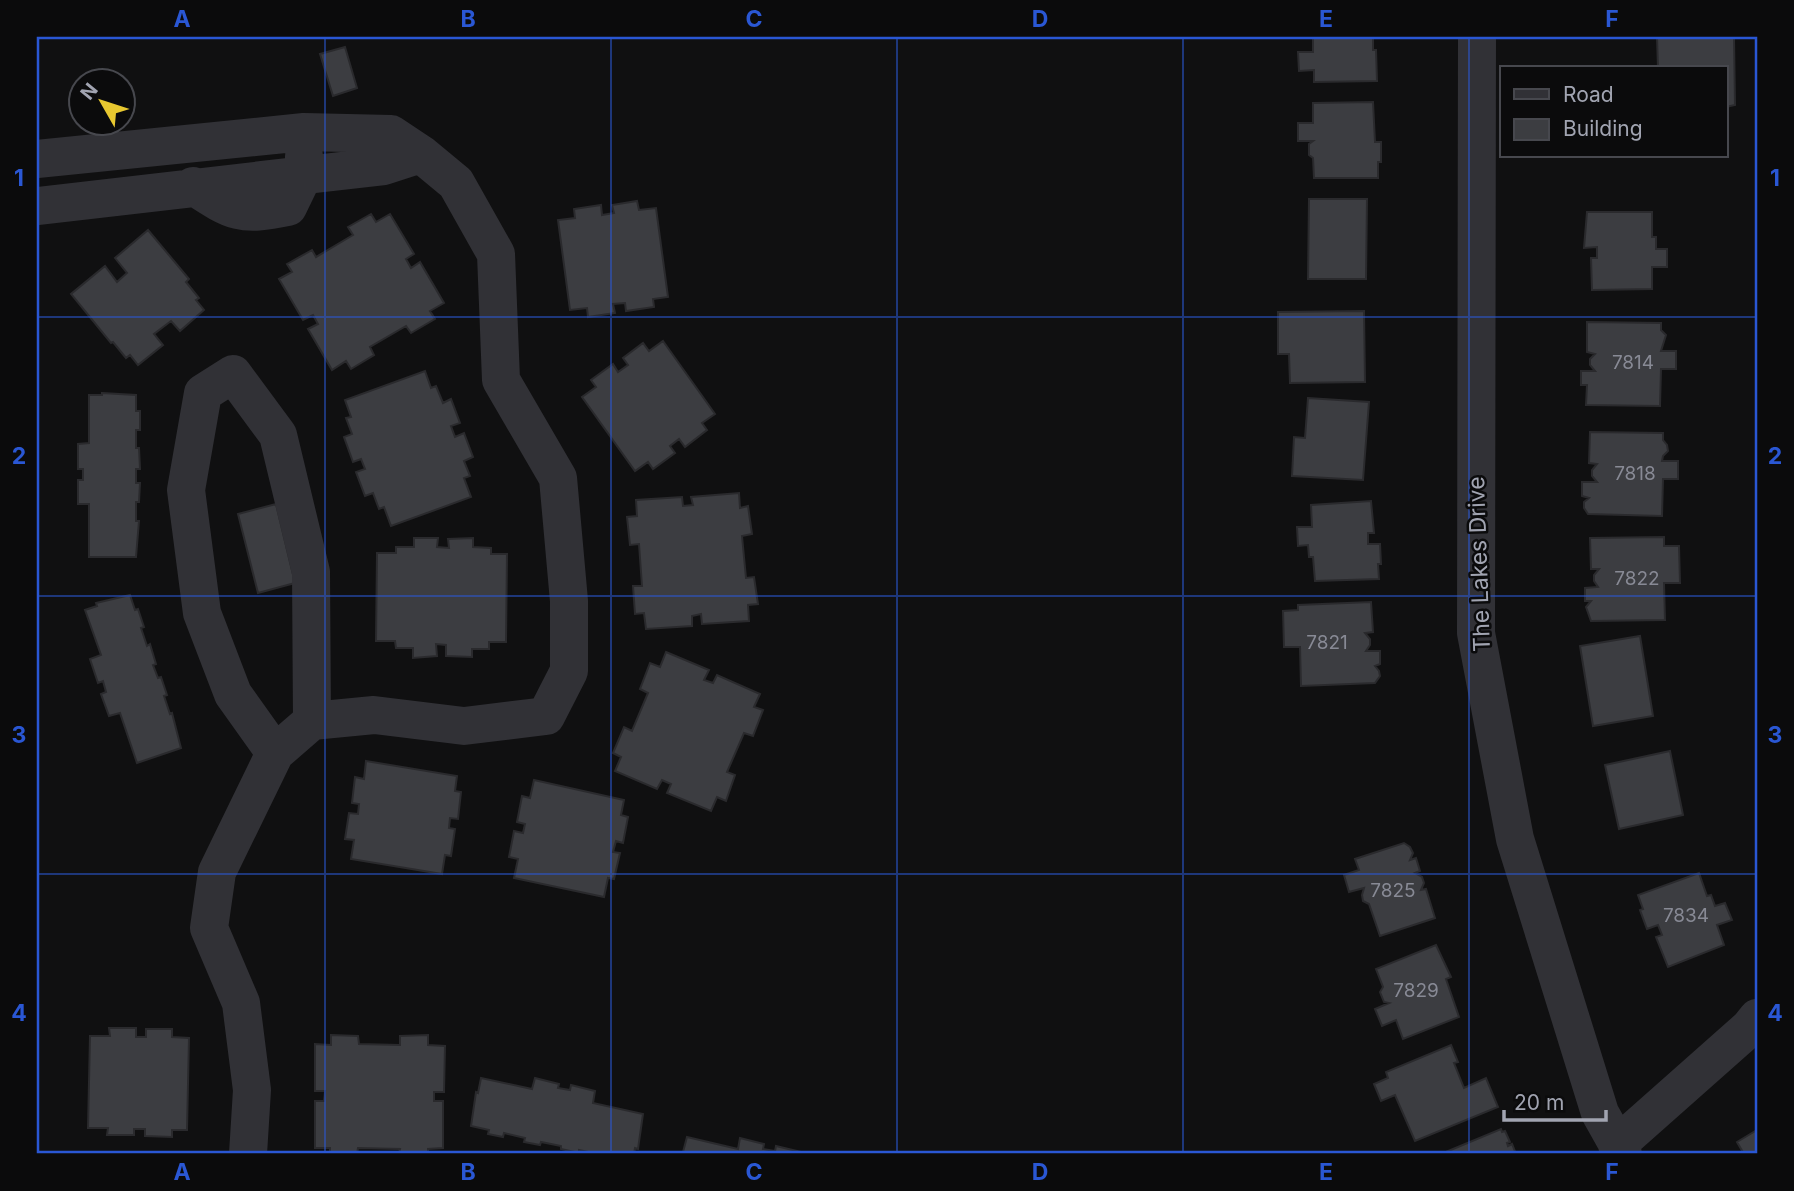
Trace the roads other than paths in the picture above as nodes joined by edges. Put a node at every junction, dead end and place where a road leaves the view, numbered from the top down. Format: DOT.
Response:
graph roads {
  1 [pos="1478,37"];
  2 [pos="304,132"];
  3 [pos="421,154"];
  4 [pos="53,157"];
  5 [pos="304,174"];
  6 [pos="54,203"];
  7 [pos="312,721"];
  8 [pos="275,754"];
  9 [pos="1757,1018"];
  10 [pos="1620,1150"];
  11 [pos="248,1154"];
  1 -- 10 [label="street, The Lakes Drive"];
  2 -- 3 [label="street"];
  2 -- 4 [label="street"];
  2 -- 5 [label="street"];
  3 -- 5 [label="street"];
  3 -- 7 [label="street"];
  4 -- 6 [label="street"];
  5 -- 6 [label="street"];
  7 -- 8 [label="street"];
  7 -- 8 [label="street"];
  8 -- 11 [label="street"];
  9 -- 10 [label="street"];
}
